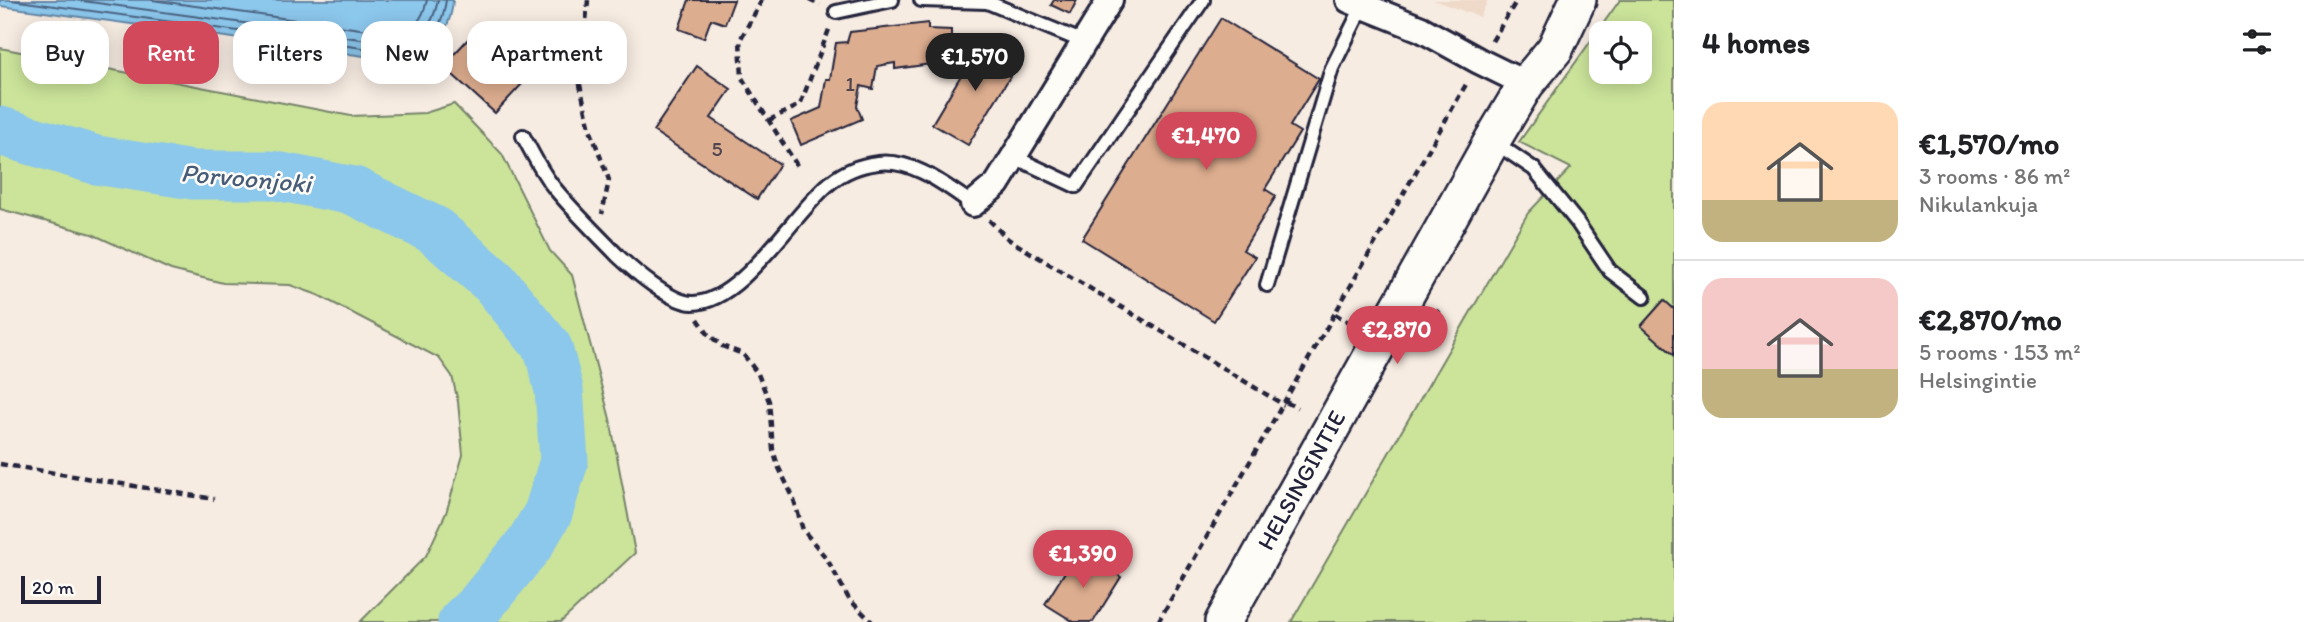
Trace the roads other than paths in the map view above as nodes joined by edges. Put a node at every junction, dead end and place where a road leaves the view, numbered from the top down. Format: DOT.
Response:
graph roads {
  1 [pos="892,0"];
  2 [pos="921,0"];
  3 [pos="1110,0"];
  4 [pos="1203,0"];
  5 [pos="1554,0"];
  6 [pos="1578,0"];
  7 [pos="1356,3"];
  8 [pos="836,12"];
  9 [pos="1084,42"];
  10 [pos="1526,83"];
  11 [pos="523,136"];
  12 [pos="1492,141"];
  13 [pos="1014,157"];
  14 [pos="973,204"];
  15 [pos="1267,285"];
  16 [pos="1644,297"];
  17 [pos="1223,622"];
  1 -- 8 [label="lane"];
  2 -- 9 [label="lane"];
  3 -- 9 [label="street"];
  4 -- 13 [label="lane"];
  5 -- 10 [label="main road, HELSINGINTIE"];
  6 -- 10 [label="main road, HELSINGINTIE"];
  7 -- 10 [label="street"];
  7 -- 15 [label="lane"];
  9 -- 13 [label="street"];
  10 -- 12 [label="main road, HELSINGINTIE"];
  11 -- 14 [label="lane"];
  12 -- 16 [label="lane"];
  12 -- 17 [label="main road, HELSINGINTIE"];
  13 -- 14 [label="street"];
}
